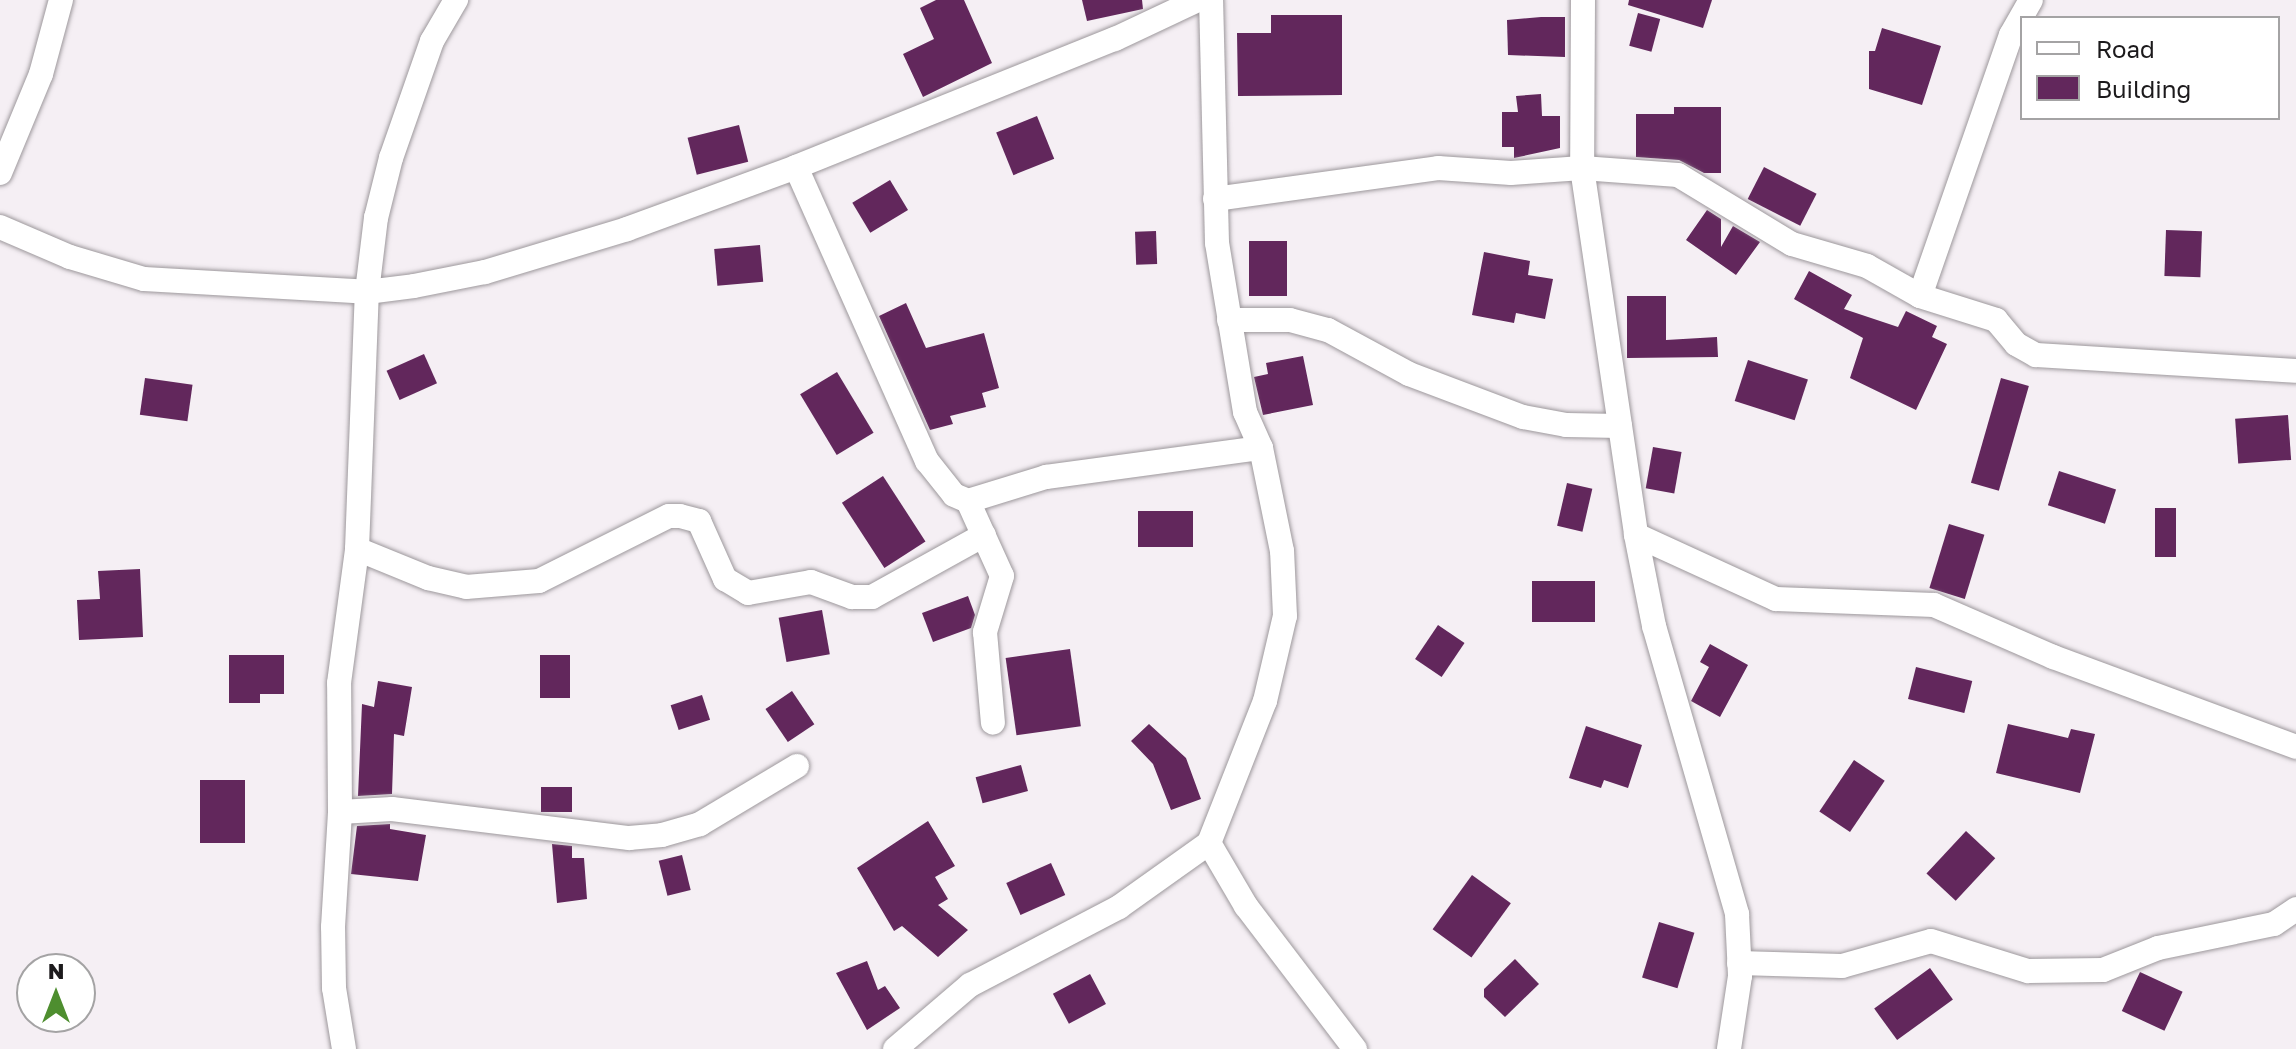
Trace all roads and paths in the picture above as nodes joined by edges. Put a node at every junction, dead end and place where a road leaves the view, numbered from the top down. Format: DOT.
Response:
graph roads {
  1 [pos="61,0"];
  2 [pos="456,0"];
  3 [pos="1198,0"];
  4 [pos="1211,0"];
  5 [pos="1583,0"];
  6 [pos="2020,19"];
  7 [pos="796,167"];
  8 [pos="1582,168"];
  9 [pos="0,173"];
  10 [pos="1215,199"];
  11 [pos="0,227"];
  12 [pos="367,292"];
  13 [pos="1920,296"];
  14 [pos="1229,320"];
  15 [pos="2296,371"];
  16 [pos="1620,426"];
  17 [pos="1261,448"];
  18 [pos="968,501"];
  19 [pos="984,535"];
  20 [pos="1636,535"];
  21 [pos="357,549"];
  22 [pos="993,723"];
  23 [pos="2296,747"];
  24 [pos="797,766"];
  25 [pos="340,812"];
  26 [pos="1209,843"];
  27 [pos="2296,909"];
  28 [pos="1739,963"];
  29 [pos="344,1049"];
  30 [pos="895,1049"];
  31 [pos="1355,1049"];
  32 [pos="1729,1049"];
  1 -- 9 [label="street"];
  2 -- 12 [label="street"];
  3 -- 7 [label="street"];
  4 -- 10 [label="street"];
  5 -- 8 [label="street"];
  6 -- 13 [label="street"];
  7 -- 12 [label="street"];
  7 -- 18 [label="street"];
  8 -- 10 [label="street"];
  8 -- 13 [label="street"];
  8 -- 16 [label="street"];
  10 -- 14 [label="street"];
  11 -- 12 [label="street"];
  12 -- 21 [label="street"];
  13 -- 15 [label="street"];
  14 -- 16 [label="street"];
  14 -- 17 [label="street"];
  16 -- 20 [label="street"];
  17 -- 18 [label="street"];
  17 -- 26 [label="street"];
  18 -- 19 [label="street"];
  19 -- 21 [label="street"];
  19 -- 22 [label="street"];
  20 -- 23 [label="street"];
  20 -- 28 [label="street"];
  21 -- 25 [label="street"];
  24 -- 25 [label="street"];
  25 -- 29 [label="street"];
  26 -- 30 [label="street"];
  26 -- 31 [label="street"];
  27 -- 28 [label="street"];
  28 -- 32 [label="street"];
}
